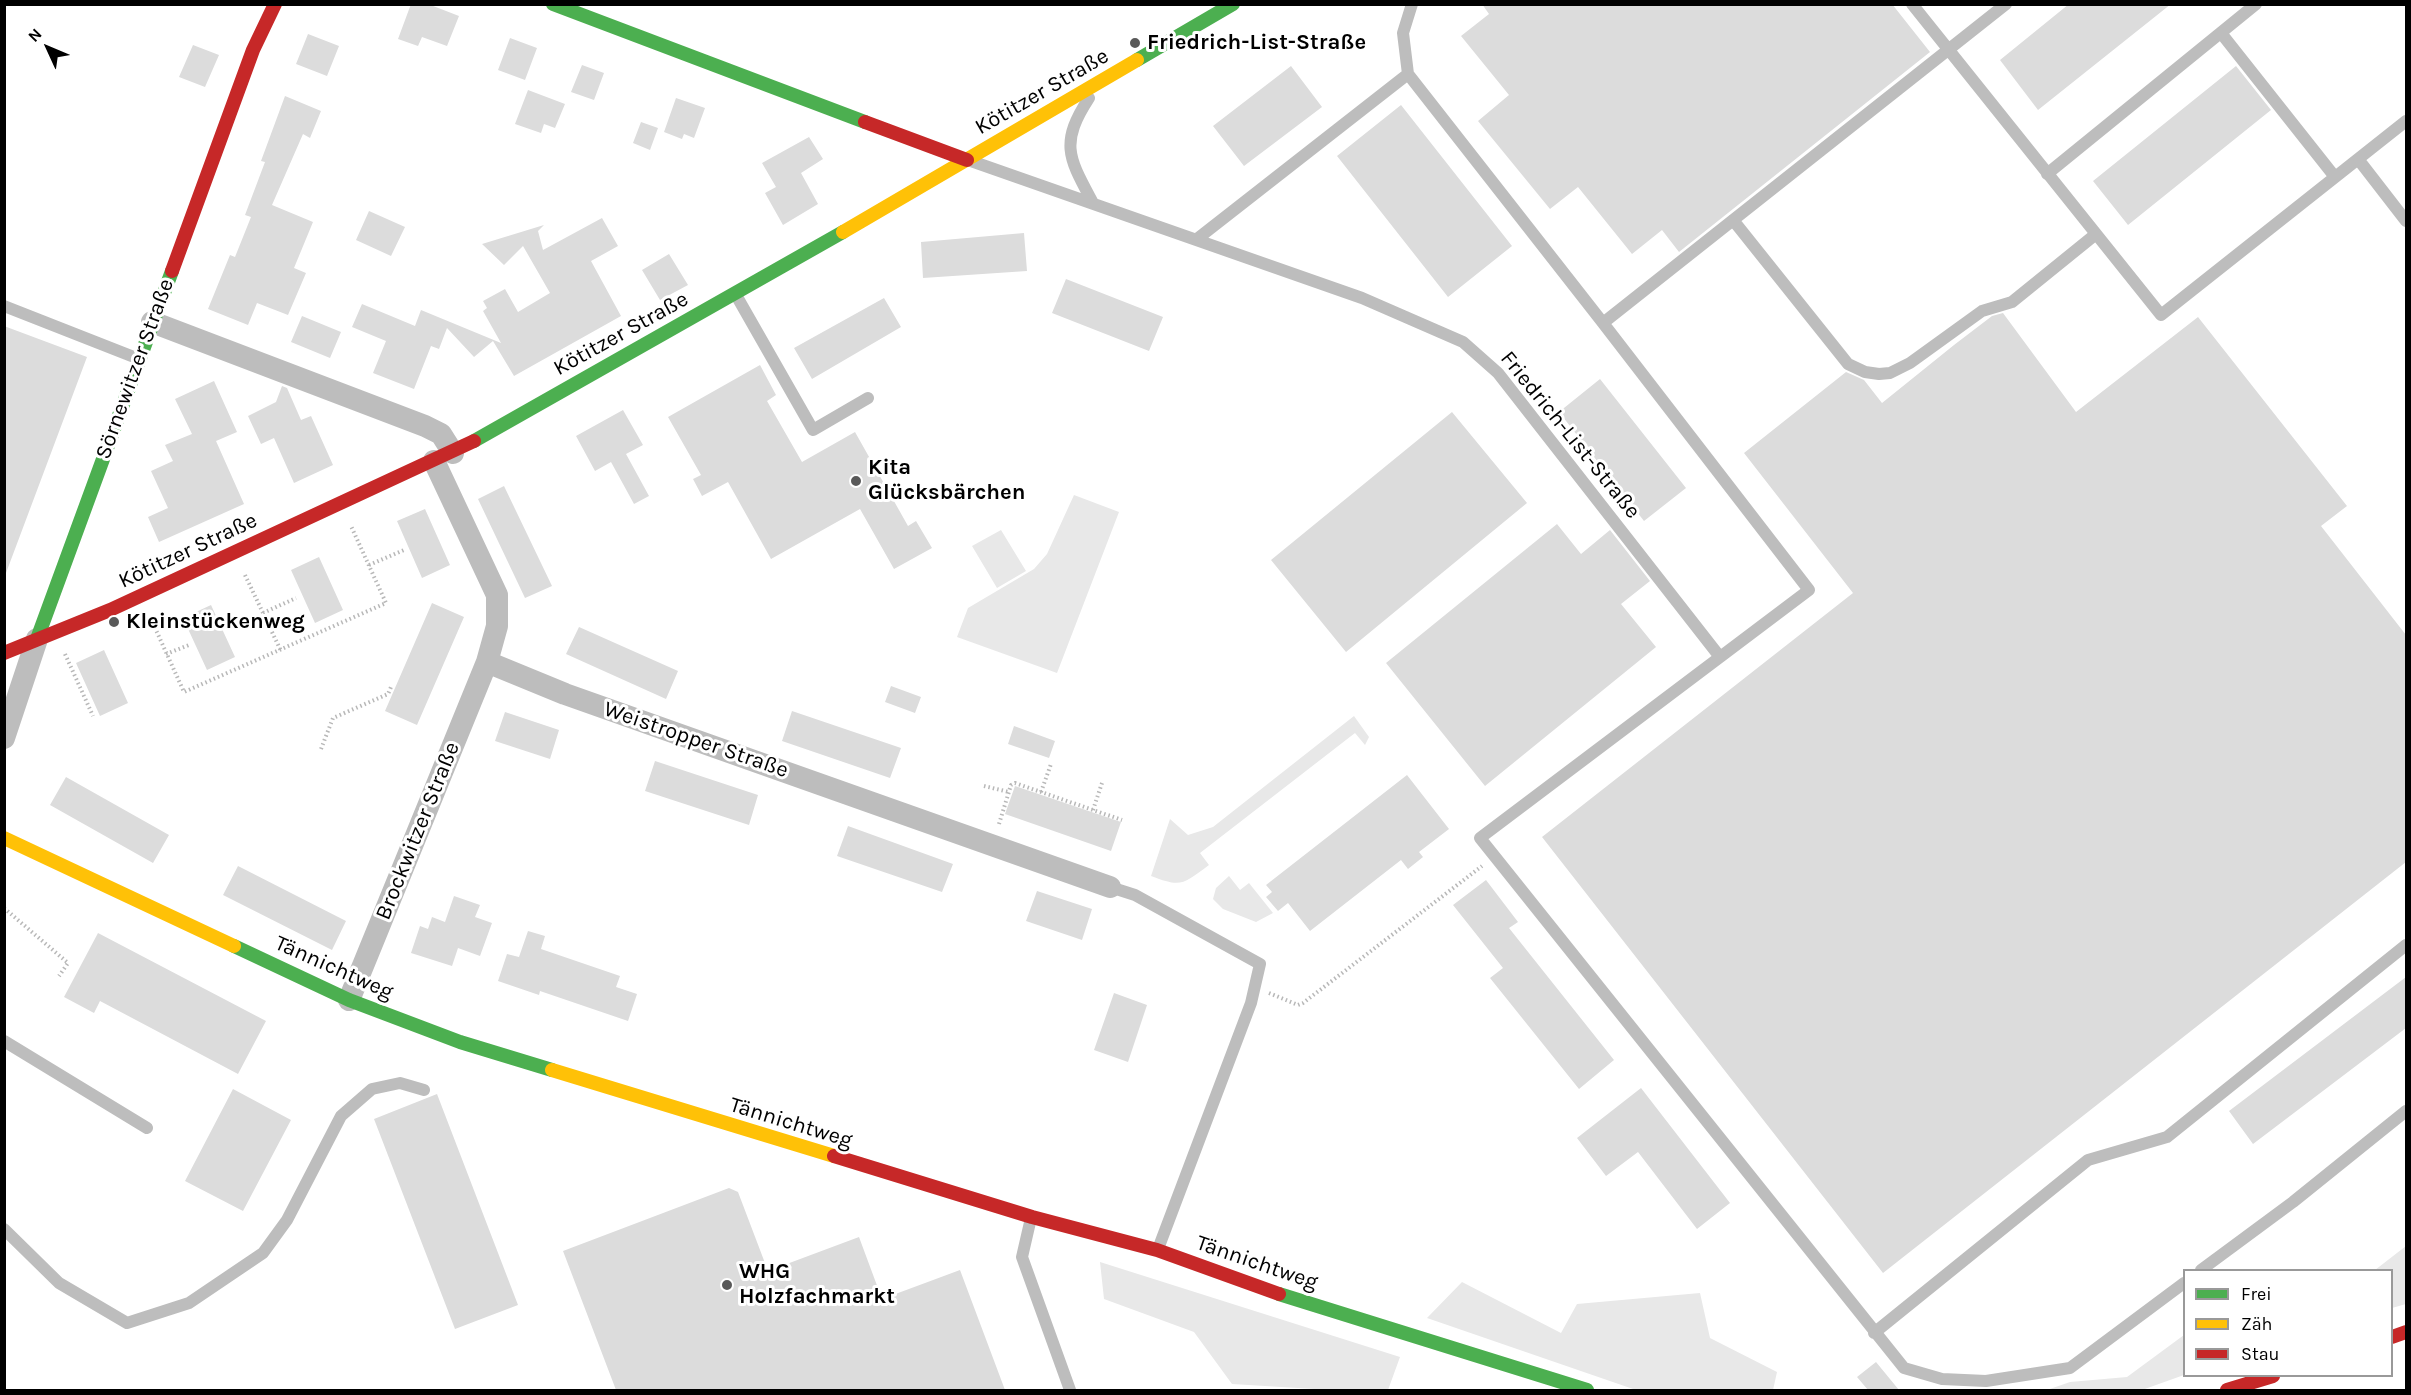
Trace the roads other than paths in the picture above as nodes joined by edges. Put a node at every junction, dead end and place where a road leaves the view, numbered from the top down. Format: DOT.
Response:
graph roads {
  1 [pos="275,4"];
  2 [pos="554,4"];
  3 [pos="1233,4"];
  4 [pos="1412,4"];
  5 [pos="1912,4"];
  6 [pos="2006,4"];
  7 [pos="2256,4"];
  8 [pos="2221,33"];
  9 [pos="1947,51"];
  10 [pos="1408,74"];
  11 [pos="1099,83"];
  12 [pos="2406,121"];
  13 [pos="2358,159"];
  14 [pos="967,160"];
  15 [pos="2047,174"];
  16 [pos="2335,177"];
  17 [pos="1093,203"];
  18 [pos="1733,220"];
  19 [pos="2406,221"];
  20 [pos="2096,234"];
  21 [pos="1197,239"];
  22 [pos="736,294"];
  23 [pos="4,306"];
  24 [pos="152,322"];
  25 [pos="1603,323"];
  26 [pos="138,359"];
  27 [pos="868,398"];
  28 [pos="444,457"];
  29 [pos="46,635"];
  30 [pos="4,653"];
  31 [pos="1720,657"];
  32 [pos="487,662"];
  33 [pos="4,738"];
  34 [pos="4,838"];
  35 [pos="1110,887"];
  36 [pos="2406,945"];
  37 [pos="349,1000"];
  38 [pos="4,1041"];
  39 [pos="424,1090"];
  40 [pos="2406,1111"];
  41 [pos="147,1128"];
  42 [pos="1032,1217"];
  43 [pos="4,1229"];
  44 [pos="1157,1250"];
  45 [pos="2202,1269"];
  46 [pos="2183,1283"];
  47 [pos="1874,1333"];
  48 [pos="2270,1377"];
  49 [pos="1070,1390"];
  50 [pos="1587,1390"];
  51 [pos="2227,1390"];
  1 -- 24 [label="street, Sörnewitzer Straße"];
  2 -- 14 [label="street, Friedrich-List-Straße"];
  3 -- 11 [label="street, Kötitzer Straße"];
  4 -- 10 [label="lane"];
  5 -- 9 [label="lane"];
  6 -- 9 [label="lane"];
  7 -- 8 [label="lane"];
  8 -- 15 [label="lane"];
  8 -- 16 [label="lane"];
  9 -- 15 [label="lane"];
  9 -- 18 [label="lane"];
  10 -- 21 [label="lane"];
  10 -- 25 [label="lane"];
  11 -- 14 [label="street, Kötitzer Straße"];
  11 -- 17 [label="lane"];
  12 -- 13 [label="lane"];
  13 -- 16 [label="lane"];
  13 -- 19 [label="lane"];
  14 -- 17 [label="lane, Friedrich-List-Straße"];
  14 -- 22 [label="street, Kötitzer Straße"];
  15 -- 20 [label="lane"];
  16 -- 20 [label="lane"];
  17 -- 21 [label="lane, Friedrich-List-Straße"];
  18 -- 20 [label="lane"];
  18 -- 25 [label="lane"];
  21 -- 31 [label="lane, Friedrich-List-Straße"];
  22 -- 27 [label="lane"];
  22 -- 28 [label="street, Kötitzer Straße"];
  23 -- 26 [label="lane"];
  24 -- 26 [label="street, Sörnewitzer Straße"];
  24 -- 28 [label="street"];
  25 -- 31 [label="lane"];
  26 -- 29 [label="street, Sörnewitzer Straße"];
  28 -- 29 [label="street, Kötitzer Straße"];
  28 -- 32 [label="street"];
  29 -- 30 [label="street, Kötitzer Straße"];
  29 -- 33 [label="street, Sörnewitzer Straße"];
  31 -- 47 [label="lane"];
  32 -- 35 [label="street, Weistropper Straße"];
  32 -- 37 [label="street, Brockwitzer Straße"];
  34 -- 37 [label="street, Tännichtweg"];
  35 -- 44 [label="lane"];
  36 -- 47 [label="lane"];
  37 -- 42 [label="street, Tännichtweg"];
  38 -- 41 [label="lane"];
  39 -- 43 [label="lane"];
  40 -- 45 [label="lane"];
  42 -- 44 [label="street, Tännichtweg"];
  42 -- 49 [label="lane"];
  44 -- 50 [label="street, Tännichtweg"];
  46 -- 47 [label="lane"];
  48 -- 51 [label="street"];
}
